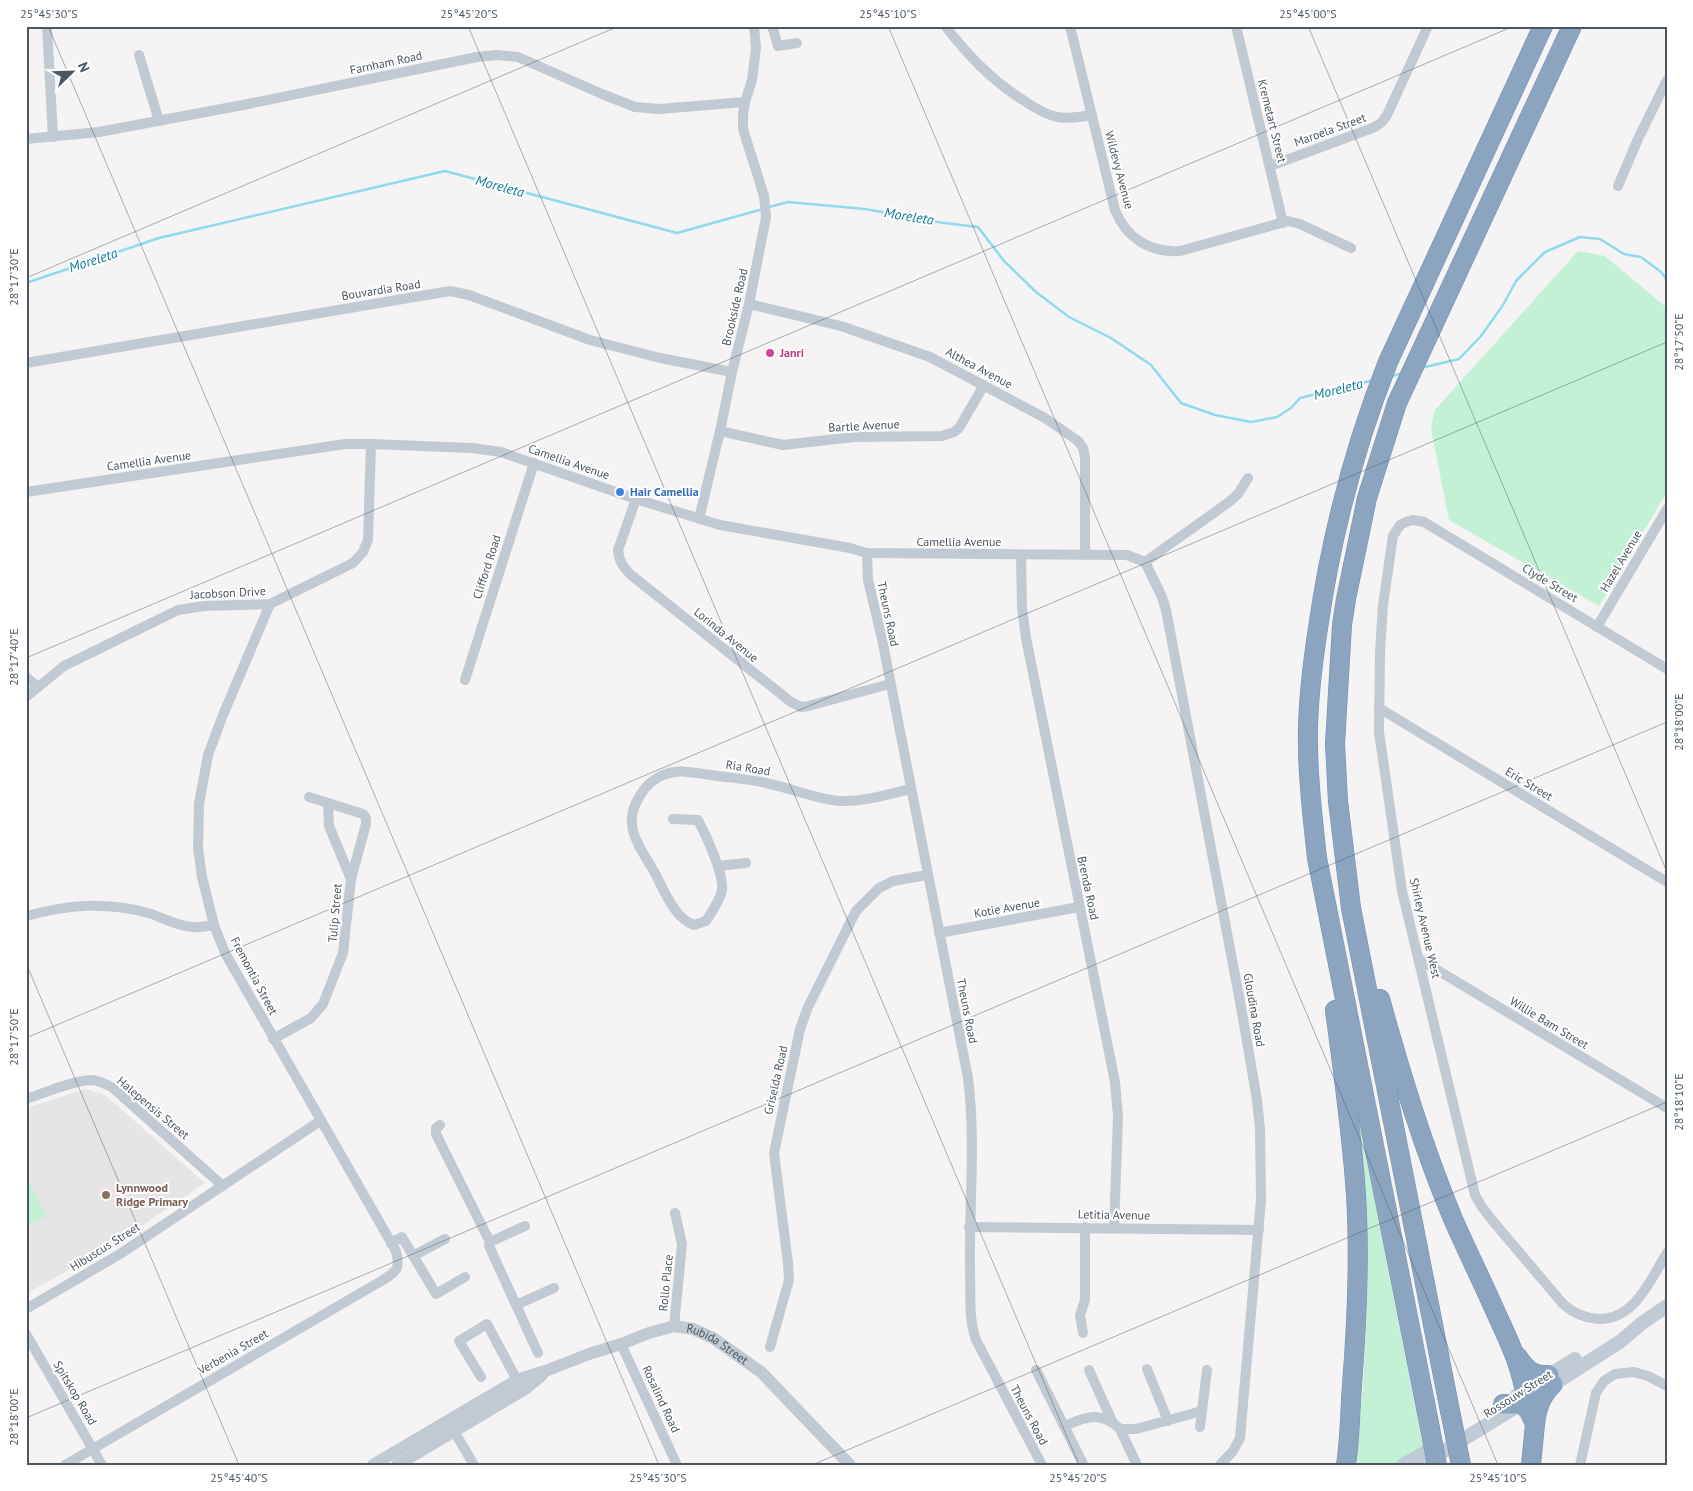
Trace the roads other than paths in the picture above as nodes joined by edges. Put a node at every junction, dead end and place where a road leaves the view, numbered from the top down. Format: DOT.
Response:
graph roads {
  1 [pos="47,26"];
  2 [pos="772,26"];
  3 [pos="945,26"];
  4 [pos="1070,26"];
  5 [pos="1236,26"];
  6 [pos="1428,26"];
  7 [pos="1536,26"];
  8 [pos="1543,26"];
  9 [pos="1572,26"];
  10 [pos="1577,26"];
  11 [pos="754,28"];
  12 [pos="797,43"];
  13 [pos="1560,53"];
  14 [pos="139,55"];
  15 [pos="1517,80"];
  16 [pos="1667,80"];
  17 [pos="745,102"];
  18 [pos="1092,116"];
  19 [pos="159,121"];
  20 [pos="54,137"];
  21 [pos="26,139"];
  22 [pos="1270,166"];
  23 [pos="1618,186"];
  24 [pos="1284,223"];
  25 [pos="1351,248"];
  26 [pos="749,304"];
  27 [pos="26,363"];
  28 [pos="732,372"];
  29 [pos="984,385"];
  30 [pos="720,431"];
  31 [pos="371,444"];
  32 [pos="534,463"];
  33 [pos="1248,478"];
  34 [pos="26,492"];
  35 [pos="636,499"];
  36 [pos="1667,509"];
  37 [pos="699,519"];
  38 [pos="1419,520"];
  39 [pos="867,553"];
  40 [pos="1084,554"];
  41 [pos="1021,555"];
  42 [pos="1145,562"];
  43 [pos="270,604"];
  44 [pos="1597,627"];
  45 [pos="1667,669"];
  46 [pos="26,677"];
  47 [pos="465,680"];
  48 [pos="890,684"];
  49 [pos="38,687"];
  50 [pos="26,697"];
  51 [pos="1379,708"];
  52 [pos="911,789"];
  53 [pos="309,796"];
  54 [pos="328,804"];
  55 [pos="673,819"];
  56 [pos="1316,858"];
  57 [pos="746,863"];
  58 [pos="718,866"];
  59 [pos="927,875"];
  60 [pos="351,879"];
  61 [pos="1667,882"];
  62 [pos="1079,907"];
  63 [pos="1351,908"];
  64 [pos="26,916"];
  65 [pos="214,925"];
  66 [pos="939,933"];
  67 [pos="1419,959"];
  68 [pos="273,1039"];
  69 [pos="26,1099"];
  70 [pos="1667,1108"];
  71 [pos="320,1121"];
  72 [pos="440,1124"];
  73 [pos="223,1186"];
  74 [pos="675,1212"];
  75 [pos="525,1226"];
  76 [pos="969,1226"];
  77 [pos="1085,1227"];
  78 [pos="1114,1228"];
  79 [pos="1259,1230"];
  80 [pos="444,1239"];
  81 [pos="490,1242"];
  82 [pos="394,1247"];
  83 [pos="1667,1253"];
  84 [pos="413,1256"];
  85 [pos="465,1277"];
  86 [pos="554,1288"];
  87 [pos="516,1305"];
  88 [pos="1667,1306"];
  89 [pos="26,1309"];
  90 [pos="674,1326"];
  91 [pos="1083,1333"];
  92 [pos="26,1334"];
  93 [pos="621,1344"];
  94 [pos="770,1347"];
  95 [pos="538,1353"];
  96 [pos="1514,1353"];
  97 [pos="1147,1369"];
  98 [pos="548,1370"];
  99 [pos="1036,1370"];
  100 [pos="1089,1370"];
  101 [pos="1207,1370"];
  102 [pos="481,1377"];
  103 [pos="1551,1379"];
  104 [pos="518,1380"];
  105 [pos="1667,1386"];
  106 [pos="1519,1400"];
  107 [pos="1202,1411"];
  108 [pos="1112,1421"];
  109 [pos="1168,1421"];
  110 [pos="1535,1424"];
  111 [pos="451,1426"];
  112 [pos="1065,1426"];
  113 [pos="1200,1427"];
  114 [pos="1120,1429"];
  115 [pos="93,1448"];
  116 [pos="1347,1463"];
  117 [pos="1083,1464"];
  118 [pos="64,1465"];
  119 [pos="102,1465"];
  120 [pos="372,1465"];
  121 [pos="397,1465"];
  122 [pos="474,1465"];
  123 [pos="677,1465"];
  124 [pos="850,1465"];
  125 [pos="1042,1465"];
  126 [pos="1137,1465"];
  127 [pos="1220,1465"];
  128 [pos="1404,1465"];
  129 [pos="1421,1465"];
  130 [pos="1437,1465"];
  131 [pos="1461,1465"];
  132 [pos="1531,1465"];
  133 [pos="1580,1465"];
  1 -- 20 [label="street"];
  2 -- 11 [label="street"];
  2 -- 12 [label="street"];
  3 -- 18 [label="street"];
  4 -- 18 [label="street, Wildevy Avenue"];
  5 -- 22 [label="street, Kremetart Street"];
  6 -- 22 [label="street, Maroela Street"];
  7 -- 15 [label="highway"];
  8 -- 15 [label="highway"];
  9 -- 13 [label="highway"];
  10 -- 13 [label="highway"];
  11 -- 17 [label="street, Brookside Road"];
  13 -- 63 [label="highway"];
  14 -- 19 [label="street"];
  15 -- 56 [label="highway"];
  16 -- 23 [label="street"];
  17 -- 19 [label="street, Farnham Road"];
  17 -- 26 [label="street, Brookside Road"];
  18 -- 24 [label="street, Wildevy Avenue"];
  19 -- 20 [label="street, Farnham Road"];
  20 -- 21 [label="street, Farnham Road"];
  22 -- 24 [label="street, Kremetart Street"];
  24 -- 25 [label="street, Wildevy Avenue"];
  26 -- 28 [label="street, Brookside Road"];
  26 -- 29 [label="street, Althea Avenue"];
  27 -- 28 [label="street, Bouvardia Road"];
  28 -- 30 [label="street, Brookside Road"];
  29 -- 30 [label="street, Bartle Avenue"];
  29 -- 40 [label="street, Althea Avenue"];
  30 -- 37 [label="street, Brookside Road"];
  31 -- 32 [label="street, Camellia Avenue"];
  31 -- 34 [label="street, Camellia Avenue"];
  31 -- 43 [label="street, Jacobson Drive"];
  32 -- 35 [label="street, Camellia Avenue"];
  32 -- 47 [label="street, Clifford Road"];
  33 -- 42 [label="street"];
  35 -- 37 [label="street, Camellia Avenue"];
  35 -- 48 [label="street, Lorinda Avenue"];
  36 -- 44 [label="street, Hazel Avenue"];
  37 -- 39 [label="street, Camellia Avenue"];
  38 -- 44 [label="street, Clyde Street"];
  38 -- 51 [label="street, Shirley Avenue West"];
  39 -- 41 [label="street, Camellia Avenue"];
  39 -- 48 [label="street, Theuns Road"];
  40 -- 41 [label="street, Camellia Avenue"];
  40 -- 42 [label="street, Camellia Avenue"];
  41 -- 62 [label="street, Brenda Road"];
  42 -- 79 [label="street, Gloudina Road"];
  43 -- 49 [label="street, Jacobson Drive"];
  43 -- 65 [label="street, Fremontia Street"];
  44 -- 45 [label="street, Clyde Street"];
  46 -- 49 [label="street"];
  48 -- 52 [label="street, Theuns Road"];
  49 -- 50 [label="street, Jacobson Drive"];
  51 -- 61 [label="street, Eric Street"];
  51 -- 67 [label="street, Shirley Avenue West"];
  52 -- 58 [label="street, Ria Road"];
  52 -- 59 [label="street, Theuns Road"];
  53 -- 54 [label="street"];
  54 -- 60 [label="street"];
  54 -- 60 [label="street, Tulip Street"];
  55 -- 58 [label="street"];
  56 -- 116 [label="highway"];
  56 -- 130 [label="highway, bridge"];
  57 -- 58 [label="street"];
  59 -- 66 [label="street, Theuns Road"];
  59 -- 94 [label="street, Griselda Road"];
  60 -- 68 [label="street, Tulip Street"];
  62 -- 66 [label="street, Kotie Avenue"];
  62 -- 78 [label="street, Brenda Road"];
  63 -- 96 [label="highway"];
  63 -- 131 [label="highway, bridge"];
  64 -- 65 [label="street"];
  65 -- 68 [label="street, Fremontia Street"];
  66 -- 76 [label="street, Theuns Road"];
  67 -- 70 [label="street, Willie Bam Street"];
  67 -- 83 [label="street, Shirley Avenue West"];
  68 -- 71 [label="street, Fremontia Street"];
  69 -- 73 [label="street, Halepensis Street"];
  71 -- 73 [label="street, Hibuscus Street"];
  71 -- 82 [label="street, Fremontia Street"];
  72 -- 81 [label="street"];
  73 -- 89 [label="street, Hibuscus Street"];
  74 -- 90 [label="street, Rollo Place"];
  75 -- 81 [label="street"];
  76 -- 77 [label="street, Letitia Avenue"];
  76 -- 125 [label="street, Theuns Road"];
  77 -- 78 [label="street, Letitia Avenue"];
  77 -- 91 [label="street"];
  78 -- 79 [label="street, Letitia Avenue"];
  79 -- 127 [label="street, Gloudina Road"];
  80 -- 84 [label="street"];
  81 -- 87 [label="street"];
  82 -- 84 [label="street"];
  82 -- 115 [label="street, Verbenia Street"];
  84 -- 85 [label="street"];
  86 -- 87 [label="street"];
  87 -- 95 [label="street"];
  88 -- 103 [label="main road, Rossouw Street"];
  90 -- 93 [label="street, Rubida Street"];
  90 -- 124 [label="street, Rubida Street"];
  92 -- 115 [label="street, Spitskop Road"];
  93 -- 98 [label="street, Rubida Street"];
  93 -- 123 [label="street, Rosalind Road"];
  96 -- 103 [label="highway"];
  96 -- 106 [label="highway"];
  97 -- 109 [label="street"];
  98 -- 104 [label="street, Rubida Street"];
  98 -- 111 [label="street, Rubida Street"];
  99 -- 112 [label="street"];
  100 -- 108 [label="street"];
  101 -- 107 [label="street"];
  102 -- 104 [label="street"];
  103 -- 106 [label="main road, Rossouw Street"];
  103 -- 110 [label="highway"];
  104 -- 111 [label="street, Rubida Street"];
  105 -- 133 [label="street"];
  106 -- 110 [label="highway"];
  106 -- 128 [label="main road, Rossouw Street"];
  106 -- 129 [label="main road, Rossouw Street"];
  107 -- 109 [label="street"];
  107 -- 113 [label="street"];
  108 -- 112 [label="street"];
  108 -- 114 [label="street"];
  109 -- 114 [label="street"];
  110 -- 132 [label="highway"];
  111 -- 120 [label="street, Rubida Street"];
  111 -- 121 [label="street, Rubida Street"];
  111 -- 122 [label="street"];
  112 -- 117 [label="street"];
  114 -- 126 [label="street"];
  115 -- 118 [label="street, Verbenia Street"];
  115 -- 119 [label="street, Spitskop Road"];
}
